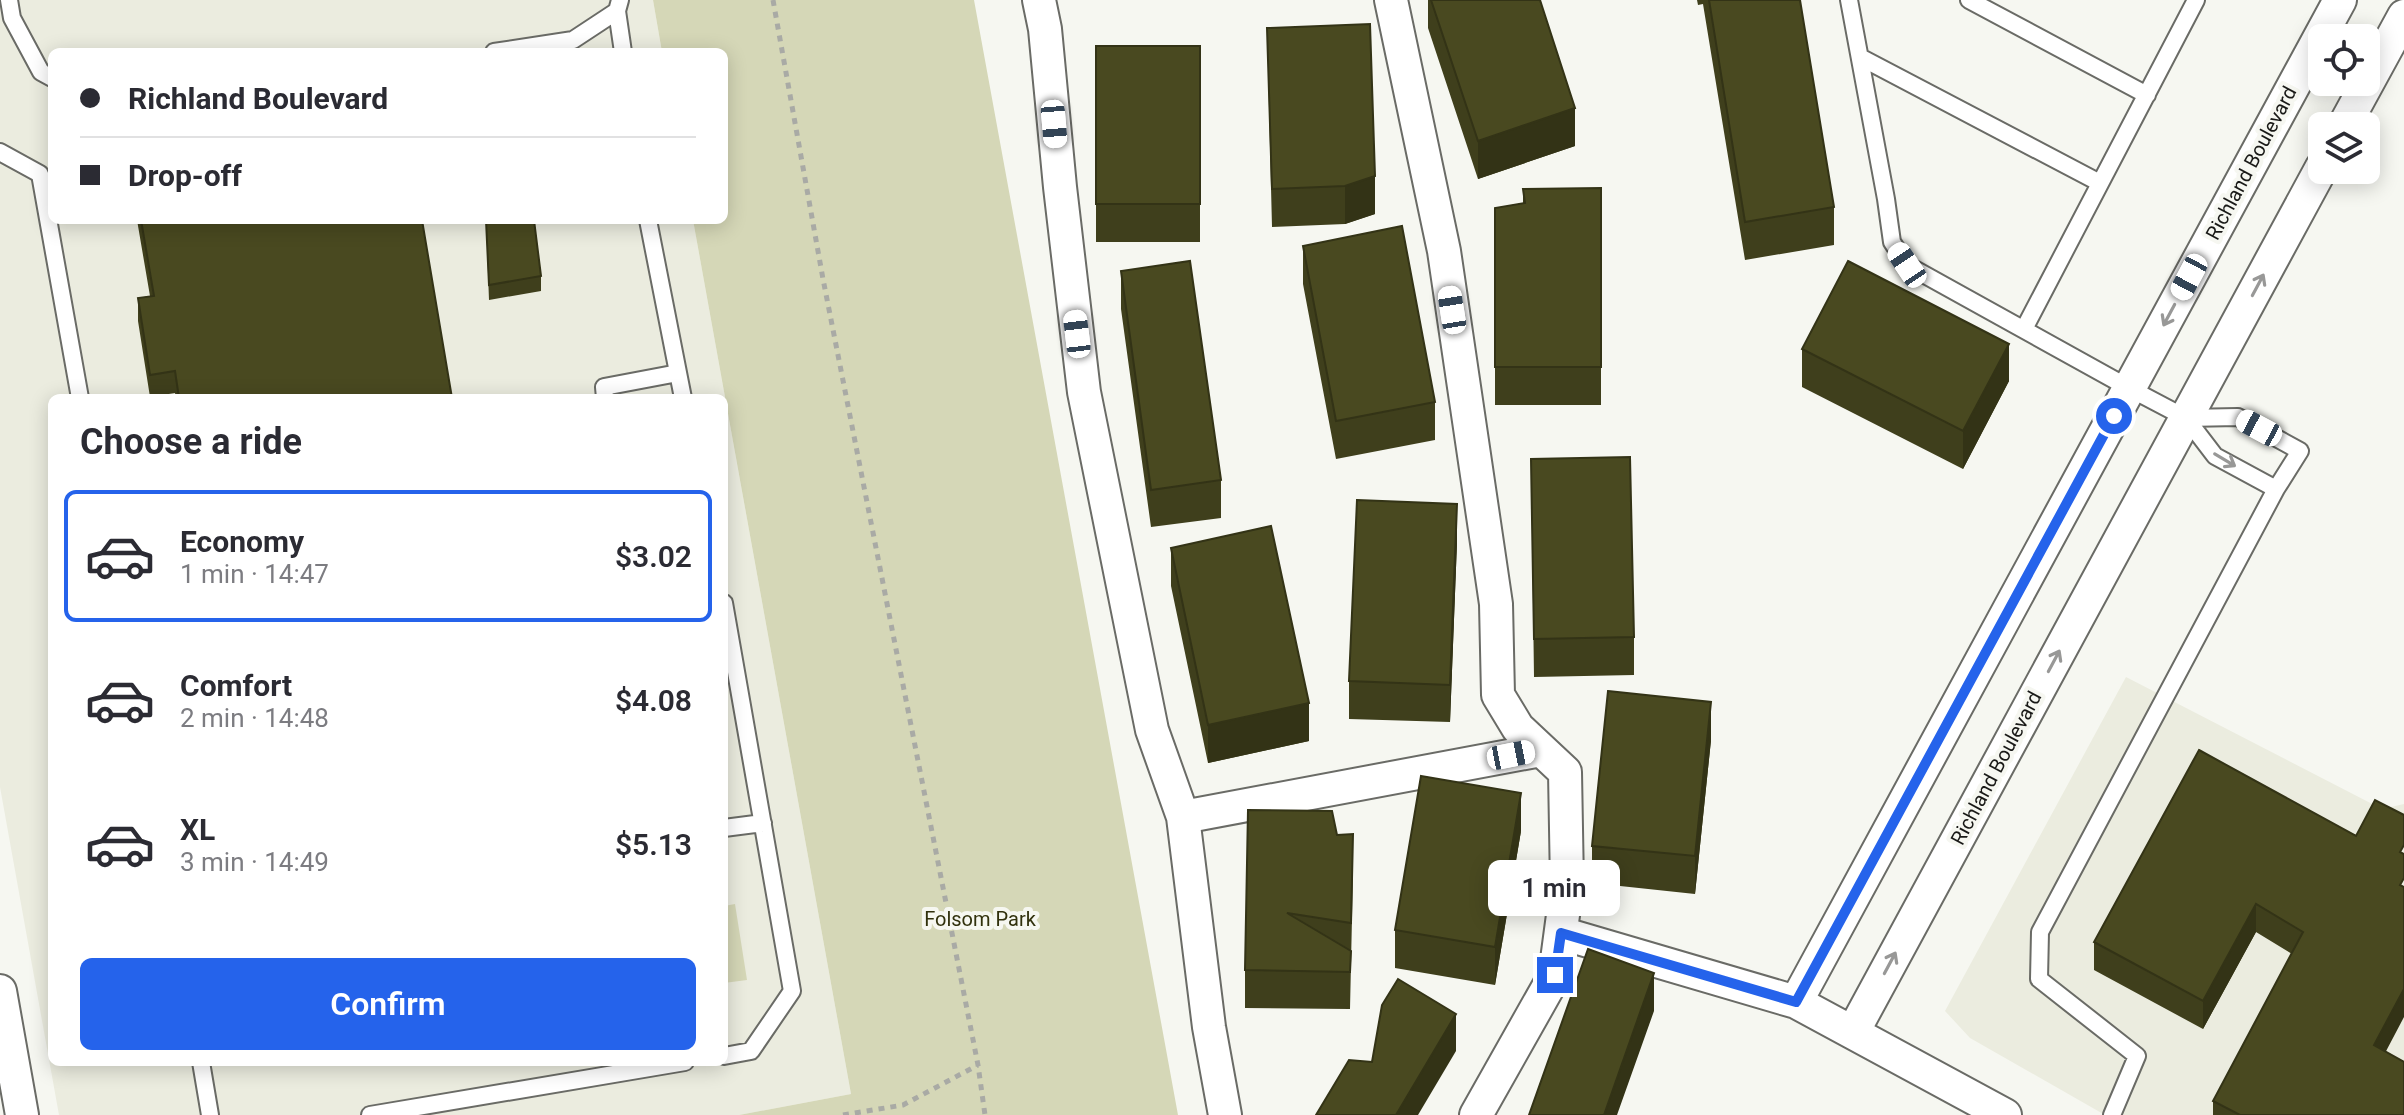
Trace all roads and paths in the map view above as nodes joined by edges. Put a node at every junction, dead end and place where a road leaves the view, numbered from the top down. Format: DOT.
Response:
graph roads {
  1 [pos="9,0"];
  2 [pos="773,0"];
  3 [pos="1039,0"];
  4 [pos="1391,0"];
  5 [pos="1849,0"];
  6 [pos="1969,0"];
  7 [pos="2340,0"];
  8 [pos="2190,2"];
  9 [pos="619,6"];
  10 [pos="2404,16"];
  11 [pos="520,48"];
  12 [pos="623,48"];
  13 [pos="1860,57"];
  14 [pos="48,76"];
  15 [pos="2147,95"];
  16 [pos="2352,112"];
  17 [pos="0,152"];
  18 [pos="2100,183"];
  19 [pos="2313,184"];
  20 [pos="48,219"];
  21 [pos="49,224"];
  22 [pos="649,224"];
  23 [pos="2024,329"];
  24 [pos="678,373"];
  25 [pos="2129,388"];
  26 [pos="79,394"];
  27 [pos="605,394"];
  28 [pos="682,394"];
  29 [pos="2186,418"];
  30 [pos="2276,489"];
  31 [pos="728,626"];
  32 [pos="1541,750"];
  33 [pos="1183,817"];
  34 [pos="763,823"];
  35 [pos="728,827"];
  36 [pos="1561,933"];
  37 [pos="0,991"];
  38 [pos="1796,1002"];
  39 [pos="1853,1032"];
  40 [pos="728,1055"];
  41 [pos="978,1065"];
  42 [pos="202,1066"];
  43 [pos="661,1066"];
  44 [pos="22,1115"];
  45 [pos="210,1115"];
  46 [pos="370,1115"];
  47 [pos="843,1115"];
  48 [pos="985,1115"];
  49 [pos="1225,1115"];
  50 [pos="1476,1115"];
  51 [pos="2005,1115"];
  52 [pos="2112,1115"];
  1 -- 14 [label="lane"];
  2 -- 41 [label="path"];
  3 -- 33 [label="street"];
  4 -- 32 [label="street"];
  5 -- 13 [label="lane"];
  6 -- 15 [label="lane"];
  7 -- 25 [label="street, Richland Boulevard, one-way"];
  8 -- 15 [label="lane"];
  9 -- 11 [label="lane"];
  9 -- 12 [label="lane"];
  10 -- 16 [label="street"];
  13 -- 18 [label="lane"];
  13 -- 23 [label="lane"];
  15 -- 18 [label="lane"];
  17 -- 20 [label="lane"];
  18 -- 23 [label="lane"];
  29 -- 19 [label="street, Richland Boulevard, one-way"];
  21 -- 26 [label="lane"];
  22 -- 24 [label="lane"];
  23 -- 25 [label="lane"];
  24 -- 27 [label="lane"];
  24 -- 28 [label="lane"];
  25 -- 29 [label="lane"];
  25 -- 38 [label="street, Richland Boulevard"];
  29 -- 30 [label="lane, one-way"];
  29 -- 30 [label="lane"];
  39 -- 29 [label="street, Richland Boulevard, one-way"];
  30 -- 52 [label="lane"];
  31 -- 34 [label="lane"];
  32 -- 33 [label="street"];
  32 -- 36 [label="street"];
  33 -- 49 [label="street"];
  34 -- 35 [label="lane"];
  34 -- 40 [label="lane"];
  36 -- 38 [label="street"];
  36 -- 50 [label="street"];
  37 -- 44 [label="street"];
  38 -- 39 [label="street"];
  39 -- 51 [label="street"];
  41 -- 47 [label="path"];
  41 -- 48 [label="path"];
  42 -- 45 [label="lane"];
  43 -- 46 [label="lane"];
}
